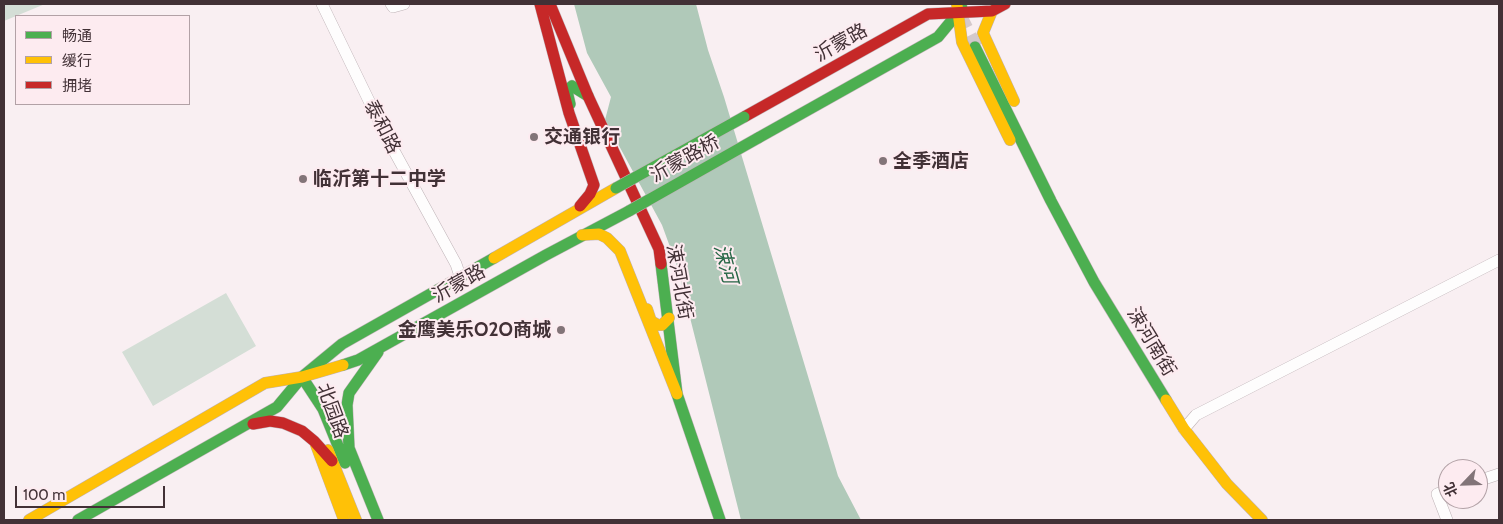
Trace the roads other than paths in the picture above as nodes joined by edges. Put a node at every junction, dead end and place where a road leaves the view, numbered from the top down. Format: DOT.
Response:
graph roads {
  1 [pos="322,4"];
  2 [pos="391,4"];
  3 [pos="404,4"];
  4 [pos="540,4"];
  5 [pos="550,4"];
  6 [pos="948,4"];
  7 [pos="966,4"];
  8 [pos="1005,4"];
  9 [pos="957,8"];
  10 [pos="930,9"];
  11 [pos="992,11"];
  12 [pos="976,28"];
  13 [pos="975,47"];
  14 [pos="588,96"];
  15 [pos="744,117"];
  16 [pos="616,188"];
  17 [pos="1051,201"];
  18 [pos="575,211"];
  19 [pos="629,211"];
  20 [pos="581,235"];
  21 [pos="1499,260"];
  22 [pos="460,276"];
  23 [pos="669,318"];
  24 [pos="381,347"];
  25 [pos="302,377"];
  26 [pos="677,394"];
  27 [pos="243,427"];
  28 [pos="1184,429"];
  29 [pos="314,441"];
  30 [pos="332,461"];
  31 [pos="29,520"];
  32 [pos="78,520"];
  33 [pos="344,520"];
  34 [pos="356,520"];
  35 [pos="368,520"];
  36 [pos="378,520"];
  37 [pos="720,520"];
  38 [pos="1262,520"];
  1 -- 22 [label="street, 泰和路"];
  2 -- 3 [label="street"];
  4 -- 18 [label="main road"];
  5 -- 14 [label="main road, 涑河北街"];
  6 -- 9 [label="main road"];
  7 -- 9 [label="main road"];
  8 -- 11 [label="main road, 沂蒙路"];
  9 -- 10 [label="main road, 沂蒙路"];
  9 -- 11 [label="main road, 沂蒙路"];
  9 -- 12 [label="main road"];
  9 -- 17 [label="main road"];
  9 -- 19 [label="main road, 沂蒙路桥, bridge"];
  10 -- 15 [label="main road, 沂蒙路"];
  11 -- 12 [label="main road"];
  12 -- 17 [label="main road"];
  13 -- 17 [label="main road, 涑河南街"];
  14 -- 16 [label="main road"];
  14 -- 23 [label="main road, 涑河北街"];
  15 -- 16 [label="main road, 沂蒙路桥, bridge"];
  16 -- 18 [label="main road, 沂蒙路"];
  17 -- 28 [label="main road, 涑河南街"];
  18 -- 22 [label="main road, 沂蒙路"];
  19 -- 20 [label="main road, 沂蒙路"];
  19 -- 23 [label="main road"];
  20 -- 24 [label="main road, 沂蒙路"];
  20 -- 26 [label="main road"];
  21 -- 28 [label="street"];
  22 -- 25 [label="main road, 沂蒙路"];
  23 -- 26 [label="main road, 涑河北街"];
  24 -- 25 [label="main road, 沂蒙路"];
  24 -- 36 [label="main road"];
  25 -- 27 [label="main road, 沂蒙路"];
  25 -- 30 [label="main road, 北园路"];
  25 -- 31 [label="main road, 沂蒙路"];
  25 -- 35 [label="main road, 北园路"];
  26 -- 37 [label="main road, 涑河北街"];
  27 -- 29 [label="main road"];
  27 -- 32 [label="main road, 沂蒙路"];
  28 -- 38 [label="main road, 涑河南街"];
  29 -- 30 [label="main road"];
  29 -- 33 [label="main road"];
  30 -- 34 [label="main road, 北园路"];
}
